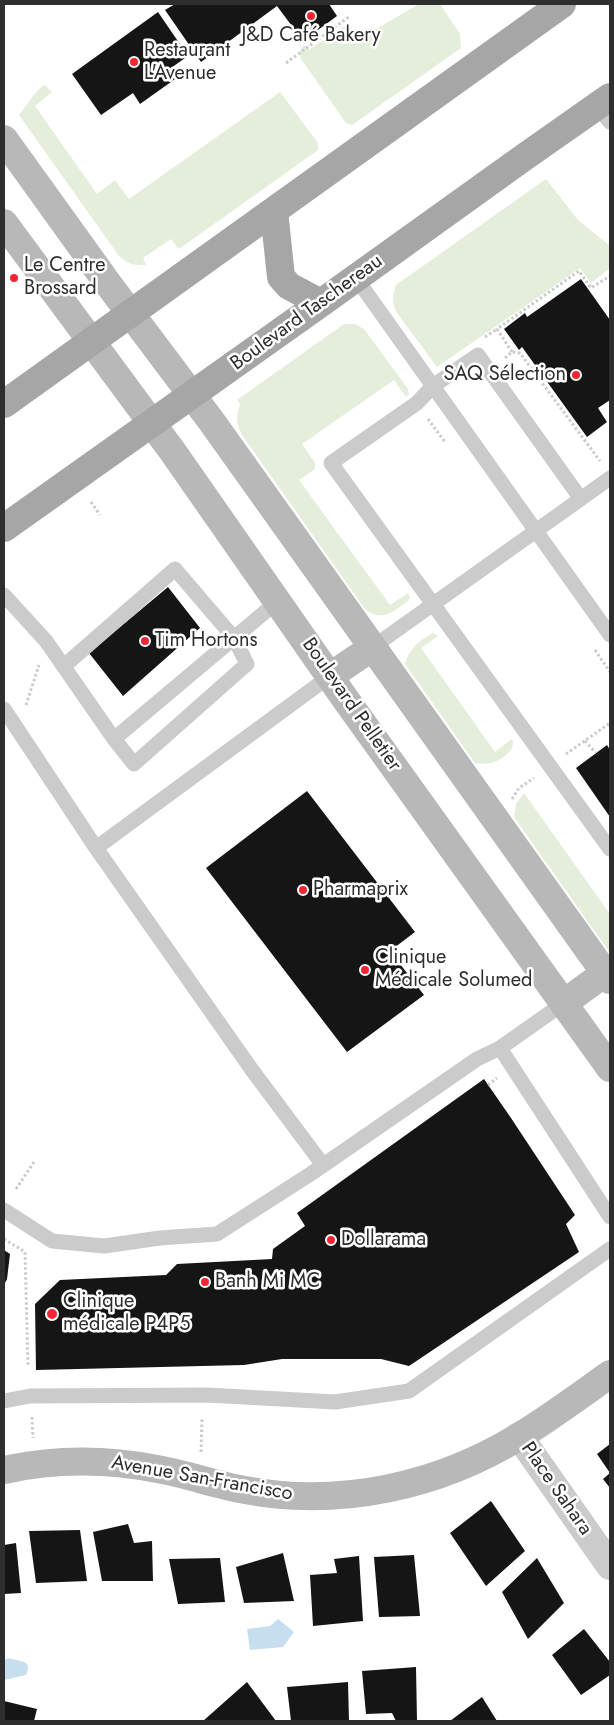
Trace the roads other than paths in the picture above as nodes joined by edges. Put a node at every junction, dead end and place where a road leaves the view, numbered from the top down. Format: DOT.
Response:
graph roads {
  1 [pos="562,4"];
  2 [pos="606,108"];
  3 [pos="4,139"];
  4 [pos="274,211"];
  5 [pos="4,223"];
  6 [pos="356,278"];
  7 [pos="321,303"];
  8 [pos="131,314"];
  9 [pos="92,342"];
  10 [pos="433,386"];
  11 [pos="192,395"];
  12 [pos="4,404"];
  13 [pos="152,423"];
  14 [pos="610,478"];
  15 [pos="582,499"];
  16 [pos="4,528"];
  17 [pos="536,531"];
  18 [pos="4,594"];
  19 [pos="278,601"];
  20 [pos="433,604"];
  21 [pos="610,635"];
  22 [pos="234,638"];
  23 [pos="373,647"];
  24 [pos="64,666"];
  25 [pos="330,676"];
  26 [pos="4,709"];
  27 [pos="114,739"];
  28 [pos="96,848"];
  29 [pos="610,849"];
  30 [pos="608,977"];
  31 [pos="564,1003"];
  32 [pos="500,1048"];
  33 [pos="610,1068"];
  34 [pos="323,1165"];
  35 [pos="4,1210"];
  36 [pos="610,1217"];
  37 [pos="610,1250"];
  38 [pos="610,1374"];
  39 [pos="4,1401"];
  40 [pos="519,1436"];
  41 [pos="4,1470"];
  42 [pos="610,1566"];
  1 -- 4 [label="main road"];
  2 -- 6 [label="main road, Boulevard Taschereau"];
  3 -- 8 [label="street"];
  4 -- 7 [label="main road"];
  4 -- 8 [label="main road"];
  5 -- 9 [label="street, Boulevard Pelletier"];
  6 -- 7 [label="main road, Boulevard Taschereau"];
  6 -- 10 [label="lane"];
  7 -- 11 [label="main road, Boulevard Taschereau"];
  8 -- 9 [label="main road"];
  8 -- 11 [label="street"];
  9 -- 12 [label="main road"];
  9 -- 13 [label="street, Boulevard Pelletier"];
  10 -- 15 [label="lane"];
  10 -- 17 [label="lane"];
  10 -- 20 [label="lane"];
  11 -- 13 [label="main road, Boulevard Taschereau"];
  11 -- 23 [label="street"];
  13 -- 16 [label="main road, Boulevard Taschereau"];
  13 -- 19 [label="street, Boulevard Pelletier"];
  14 -- 15 [label="lane"];
  15 -- 17 [label="lane"];
  17 -- 20 [label="lane"];
  17 -- 21 [label="lane"];
  18 -- 24 [label="lane"];
  19 -- 22 [label="lane"];
  19 -- 25 [label="street, Boulevard Pelletier"];
  20 -- 23 [label="lane"];
  20 -- 29 [label="lane"];
  22 -- 24 [label="lane"];
  22 -- 27 [label="lane"];
  22 -- 27 [label="lane"];
  23 -- 25 [label="street"];
  23 -- 30 [label="street"];
  24 -- 27 [label="lane"];
  25 -- 28 [label="lane"];
  25 -- 31 [label="street, Boulevard Pelletier"];
  26 -- 28 [label="lane"];
  28 -- 34 [label="lane"];
  30 -- 31 [label="street"];
  31 -- 32 [label="lane"];
  31 -- 33 [label="street, Boulevard Pelletier"];
  32 -- 34 [label="lane"];
  32 -- 36 [label="lane"];
  34 -- 35 [label="lane"];
  37 -- 39 [label="lane"];
  38 -- 40 [label="street, Avenue San-Francisco"];
  40 -- 41 [label="street, Avenue San-Francisco"];
  40 -- 42 [label="street, Place Sahara"];
}
